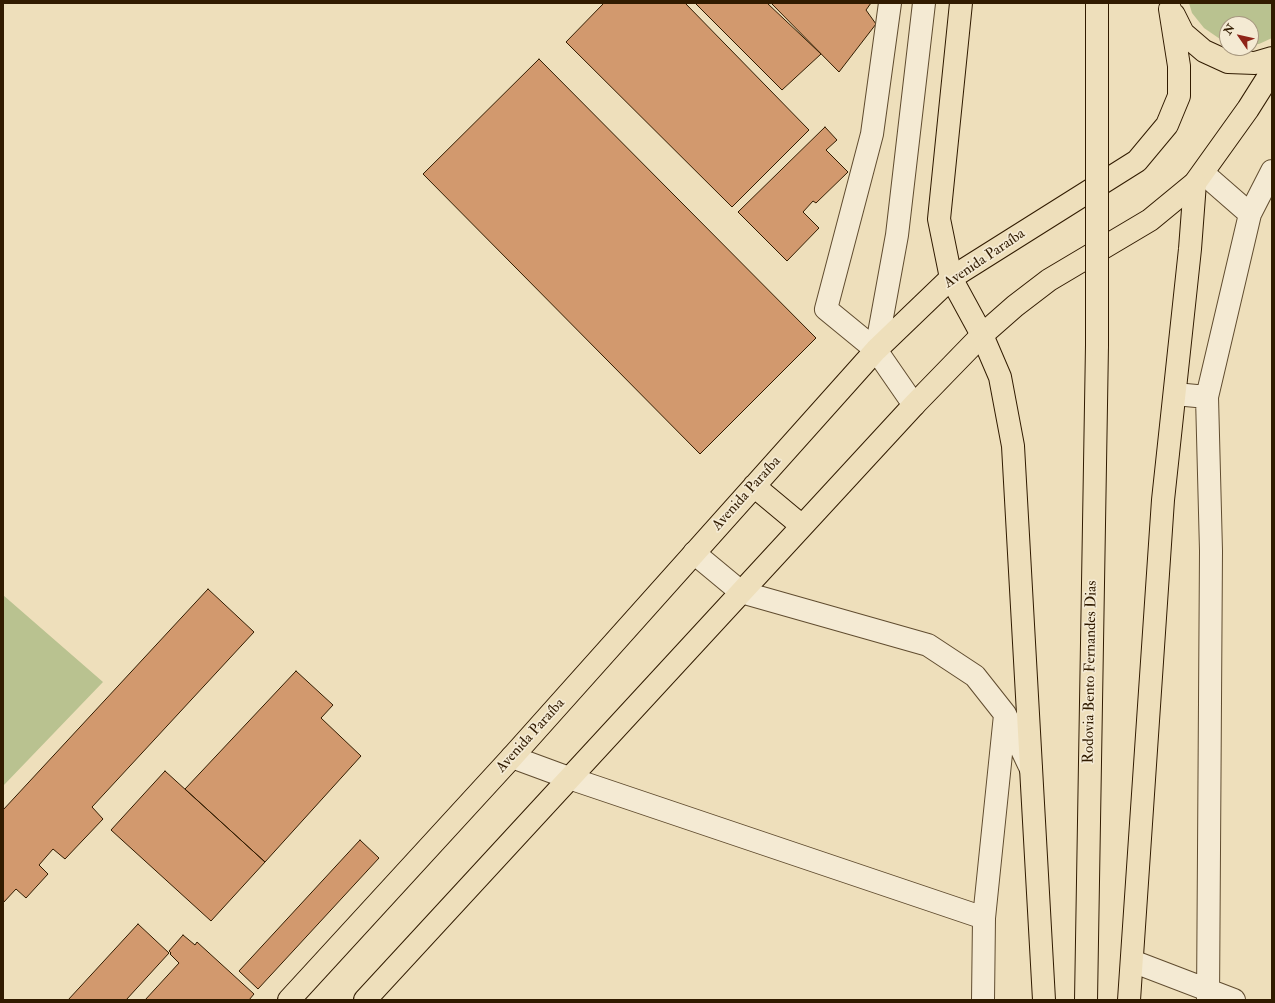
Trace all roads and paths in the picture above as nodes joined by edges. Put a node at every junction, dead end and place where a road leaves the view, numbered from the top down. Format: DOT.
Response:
graph roads {
  1 [pos="890,3"];
  2 [pos="924,3"];
  3 [pos="961,3"];
  4 [pos="1097,3"];
  5 [pos="1170,6"];
  6 [pos="1272,58"];
  7 [pos="1272,71"];
  8 [pos="1272,171"];
  9 [pos="1199,178"];
  10 [pos="1250,214"];
  11 [pos="951,278"];
  12 [pos="982,335"];
  13 [pos="876,350"];
  14 [pos="1175,394"];
  15 [pos="1207,397"];
  16 [pos="914,405"];
  17 [pos="754,486"];
  18 [pos="802,526"];
  19 [pos="694,553"];
  20 [pos="741,592"];
  21 [pos="1006,714"];
  22 [pos="512,757"];
  23 [pos="1031,769"];
  24 [pos="569,778"];
  25 [pos="984,918"];
  26 [pos="1132,961"];
  27 [pos="1208,995"];
  28 [pos="289,1000"];
  29 [pos="365,1000"];
  30 [pos="982,1000"];
  31 [pos="1044,1000"];
  32 [pos="1086,1000"];
  33 [pos="1129,1000"];
  34 [pos="1234,1000"];
  1 -- 13 [label="street"];
  2 -- 13 [label="street"];
  3 -- 11 [label="main road"];
  4 -- 32 [label="main road, Rodovia Bento Fernandes Dias, bridge"];
  5 -- 6 [label="main road"];
  5 -- 11 [label="main road, Avenida Paraíba"];
  7 -- 9 [label="main road"];
  8 -- 10 [label="street"];
  9 -- 10 [label="street"];
  9 -- 12 [label="main road"];
  9 -- 14 [label="main road"];
  10 -- 15 [label="street"];
  11 -- 12 [label="main road"];
  11 -- 13 [label="main road, Avenida Paraíba"];
  12 -- 16 [label="main road"];
  12 -- 23 [label="main road"];
  13 -- 16 [label="street"];
  13 -- 17 [label="main road, Avenida Paraíba"];
  14 -- 15 [label="street"];
  14 -- 26 [label="main road"];
  15 -- 27 [label="street"];
  16 -- 18 [label="main road"];
  17 -- 18 [label="main road"];
  17 -- 19 [label="main road, Avenida Paraíba"];
  18 -- 20 [label="main road"];
  19 -- 20 [label="street"];
  19 -- 22 [label="main road, Avenida Paraíba"];
  20 -- 21 [label="street"];
  20 -- 24 [label="main road"];
  21 -- 23 [label="street"];
  21 -- 25 [label="street"];
  22 -- 24 [label="street"];
  22 -- 28 [label="main road, Avenida Paraíba"];
  23 -- 31 [label="main road"];
  24 -- 25 [label="street"];
  24 -- 29 [label="main road"];
  25 -- 30 [label="street"];
  26 -- 27 [label="street"];
  26 -- 33 [label="main road"];
  27 -- 34 [label="street"];
}
